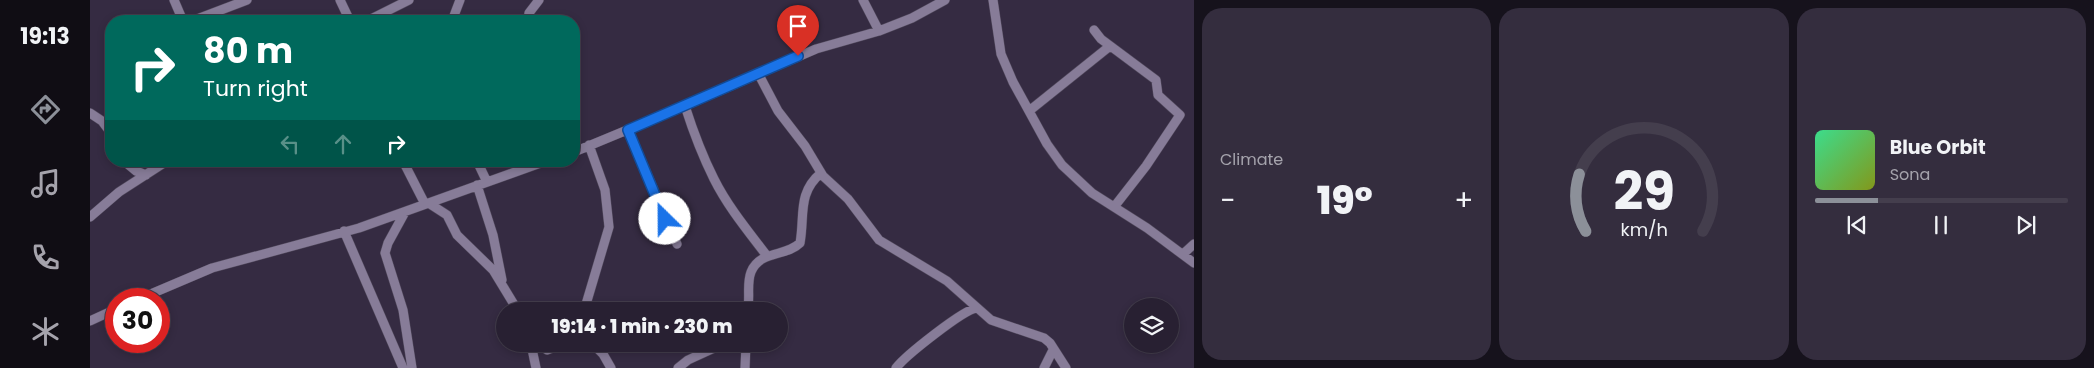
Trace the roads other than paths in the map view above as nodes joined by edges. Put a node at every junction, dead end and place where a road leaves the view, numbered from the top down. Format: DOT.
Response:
graph roads {
  1 [pos="174,0"];
  2 [pos="247,0"];
  3 [pos="340,0"];
  4 [pos="409,0"];
  5 [pos="460,0"];
  6 [pos="539,0"];
  7 [pos="864,0"];
  8 [pos="945,0"];
  9 [pos="993,0"];
  10 [pos="180,15"];
  11 [pos="208,15"];
  12 [pos="347,15"];
  13 [pos="379,15"];
  14 [pos="455,15"];
  15 [pos="528,15"];
  16 [pos="1094,30"];
  17 [pos="879,31"];
  18 [pos="1110,46"];
  19 [pos="758,74"];
  20 [pos="685,106"];
  21 [pos="1030,111"];
  22 [pos="90,112"];
  23 [pos="105,125"];
  24 [pos="628,130"];
  25 [pos="589,145"];
  26 [pos="580,149"];
  27 [pos="131,167"];
  28 [pos="158,167"];
  29 [pos="406,167"];
  30 [pos="480,167"];
  31 [pos="529,167"];
  32 [pos="820,173"];
  33 [pos="146,175"];
  34 [pos="487,182"];
  35 [pos="477,185"];
  36 [pos="427,204"];
  37 [pos="1114,207"];
  38 [pos="405,212"];
  39 [pos="90,217"];
  40 [pos="344,231"];
  41 [pos="677,244"];
  42 [pos="1194,244"];
  43 [pos="1183,254"];
  44 [pos="767,256"];
  45 [pos="1194,263"];
  46 [pos="502,280"];
  47 [pos="165,288"];
  48 [pos="513,302"];
  49 [pos="587,302"];
  50 [pos="748,302"];
  51 [pos="977,308"];
  52 [pos="105,314"];
  53 [pos="90,321"];
  54 [pos="1053,350"];
  55 [pos="532,352"];
  56 [pos="601,352"];
  57 [pos="706,352"];
  58 [pos="746,352"];
  59 [pos="403,368"];
  60 [pos="412,368"];
  61 [pos="536,368"];
  62 [pos="611,368"];
  63 [pos="678,368"];
  64 [pos="745,368"];
  65 [pos="896,368"];
  66 [pos="1044,368"];
  67 [pos="1066,368"];
  1 -- 10 [label="street"];
  2 -- 11 [label="street"];
  3 -- 12 [label="street"];
  4 -- 13 [label="street"];
  5 -- 14 [label="street"];
  6 -- 15 [label="street"];
  7 -- 17 [label="street"];
  8 -- 17 [label="street"];
  9 -- 21 [label="street"];
  16 -- 18 [label="street"];
  17 -- 19 [label="street"];
  18 -- 21 [label="street"];
  18 -- 37 [label="street"];
  19 -- 20 [label="street"];
  19 -- 32 [label="street"];
  20 -- 24 [label="street"];
  20 -- 44 [label="street"];
  21 -- 37 [label="street"];
  22 -- 23 [label="street"];
  24 -- 25 [label="street"];
  24 -- 41 [label="street"];
  25 -- 26 [label="street"];
  25 -- 49 [label="street"];
  27 -- 33 [label="street"];
  28 -- 33 [label="street"];
  29 -- 36 [label="street"];
  30 -- 34 [label="street"];
  31 -- 34 [label="street"];
  32 -- 44 [label="street"];
  32 -- 51 [label="street"];
  33 -- 39 [label="street"];
  34 -- 35 [label="street"];
  35 -- 36 [label="street"];
  35 -- 46 [label="street"];
  36 -- 38 [label="street"];
  36 -- 46 [label="street"];
  37 -- 43 [label="street"];
  38 -- 40 [label="street"];
  38 -- 60 [label="street"];
  40 -- 47 [label="street"];
  40 -- 59 [label="street"];
  42 -- 43 [label="street"];
  43 -- 45 [label="street"];
  44 -- 50 [label="street"];
  46 -- 48 [label="street"];
  51 -- 54 [label="street"];
  51 -- 65 [label="street"];
  52 -- 53 [label="street"];
  54 -- 66 [label="street"];
  54 -- 67 [label="street"];
  55 -- 61 [label="street"];
  56 -- 62 [label="street"];
  57 -- 63 [label="street"];
  58 -- 64 [label="street"];
}
